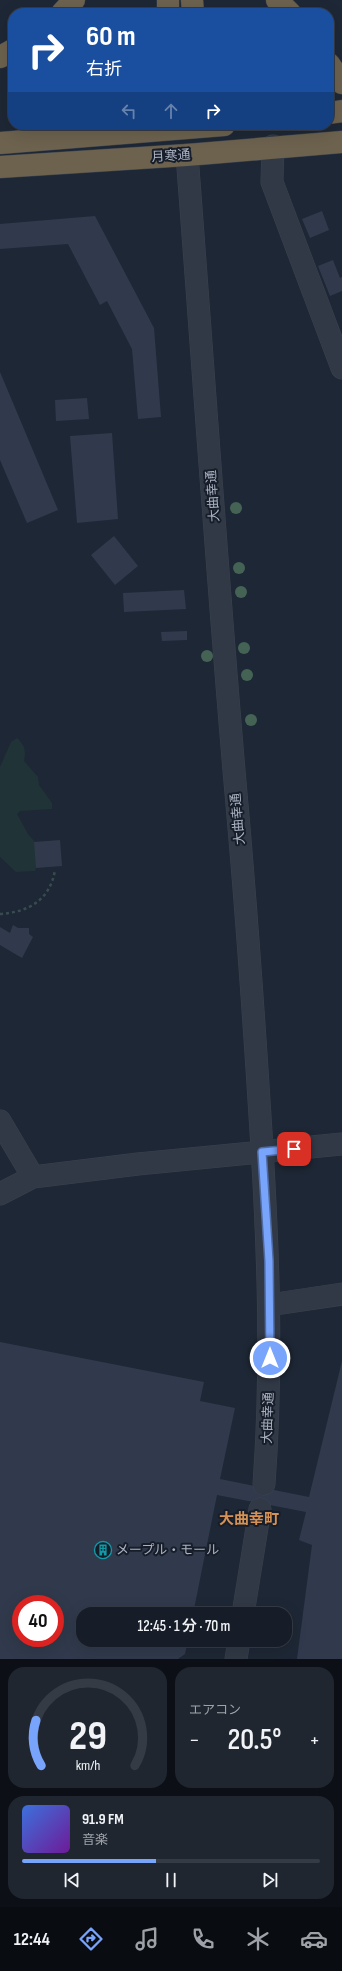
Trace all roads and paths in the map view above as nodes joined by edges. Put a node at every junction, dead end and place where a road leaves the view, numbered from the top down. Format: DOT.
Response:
graph roads {
  1 [pos="74,0"];
  2 [pos="277,0"];
  3 [pos="67,8"];
  4 [pos="285,8"];
  5 [pos="334,71"];
  6 [pos="342,83"];
  7 [pos="141,130"];
  8 [pos="174,130"];
  9 [pos="196,130"];
  10 [pos="342,142"];
  11 [pos="0,143"];
  12 [pos="273,146"];
  13 [pos="187,155"];
  14 [pos="0,167"];
  15 [pos="342,368"];
  16 [pos="55,870"];
  17 [pos="0,914"];
  18 [pos="0,1121"];
  19 [pos="342,1144"];
  20 [pos="262,1152"];
  21 [pos="32,1177"];
  22 [pos="0,1194"];
  23 [pos="342,1294"];
  24 [pos="269,1305"];
  25 [pos="264,1484"];
  26 [pos="260,1509"];
  27 [pos="244,1607"];
  28 [pos="238,1647"];
  29 [pos="236,1659"];
  1 -- 3 [label="highway"];
  2 -- 4 [label="highway"];
  5 -- 6 [label="highway"];
  7 -- 11 [label="highway, 月寒通"];
  8 -- 13 [label="highway"];
  9 -- 13 [label="highway"];
  10 -- 12 [label="highway, 月寒通"];
  12 -- 13 [label="highway, 月寒通"];
  12 -- 15 [label="street"];
  13 -- 14 [label="highway, 月寒通"];
  13 -- 20 [label="street, 大曲幸通"];
  16 -- 17 [label="path"];
  18 -- 21 [label="street"];
  19 -- 20 [label="street"];
  20 -- 21 [label="street"];
  20 -- 24 [label="street, 大曲幸通"];
  21 -- 22 [label="street"];
  23 -- 24 [label="street"];
  24 -- 25 [label="street, 大曲幸通"];
  26 -- 27 [label="street"];
  28 -- 29 [label="street"];
}
